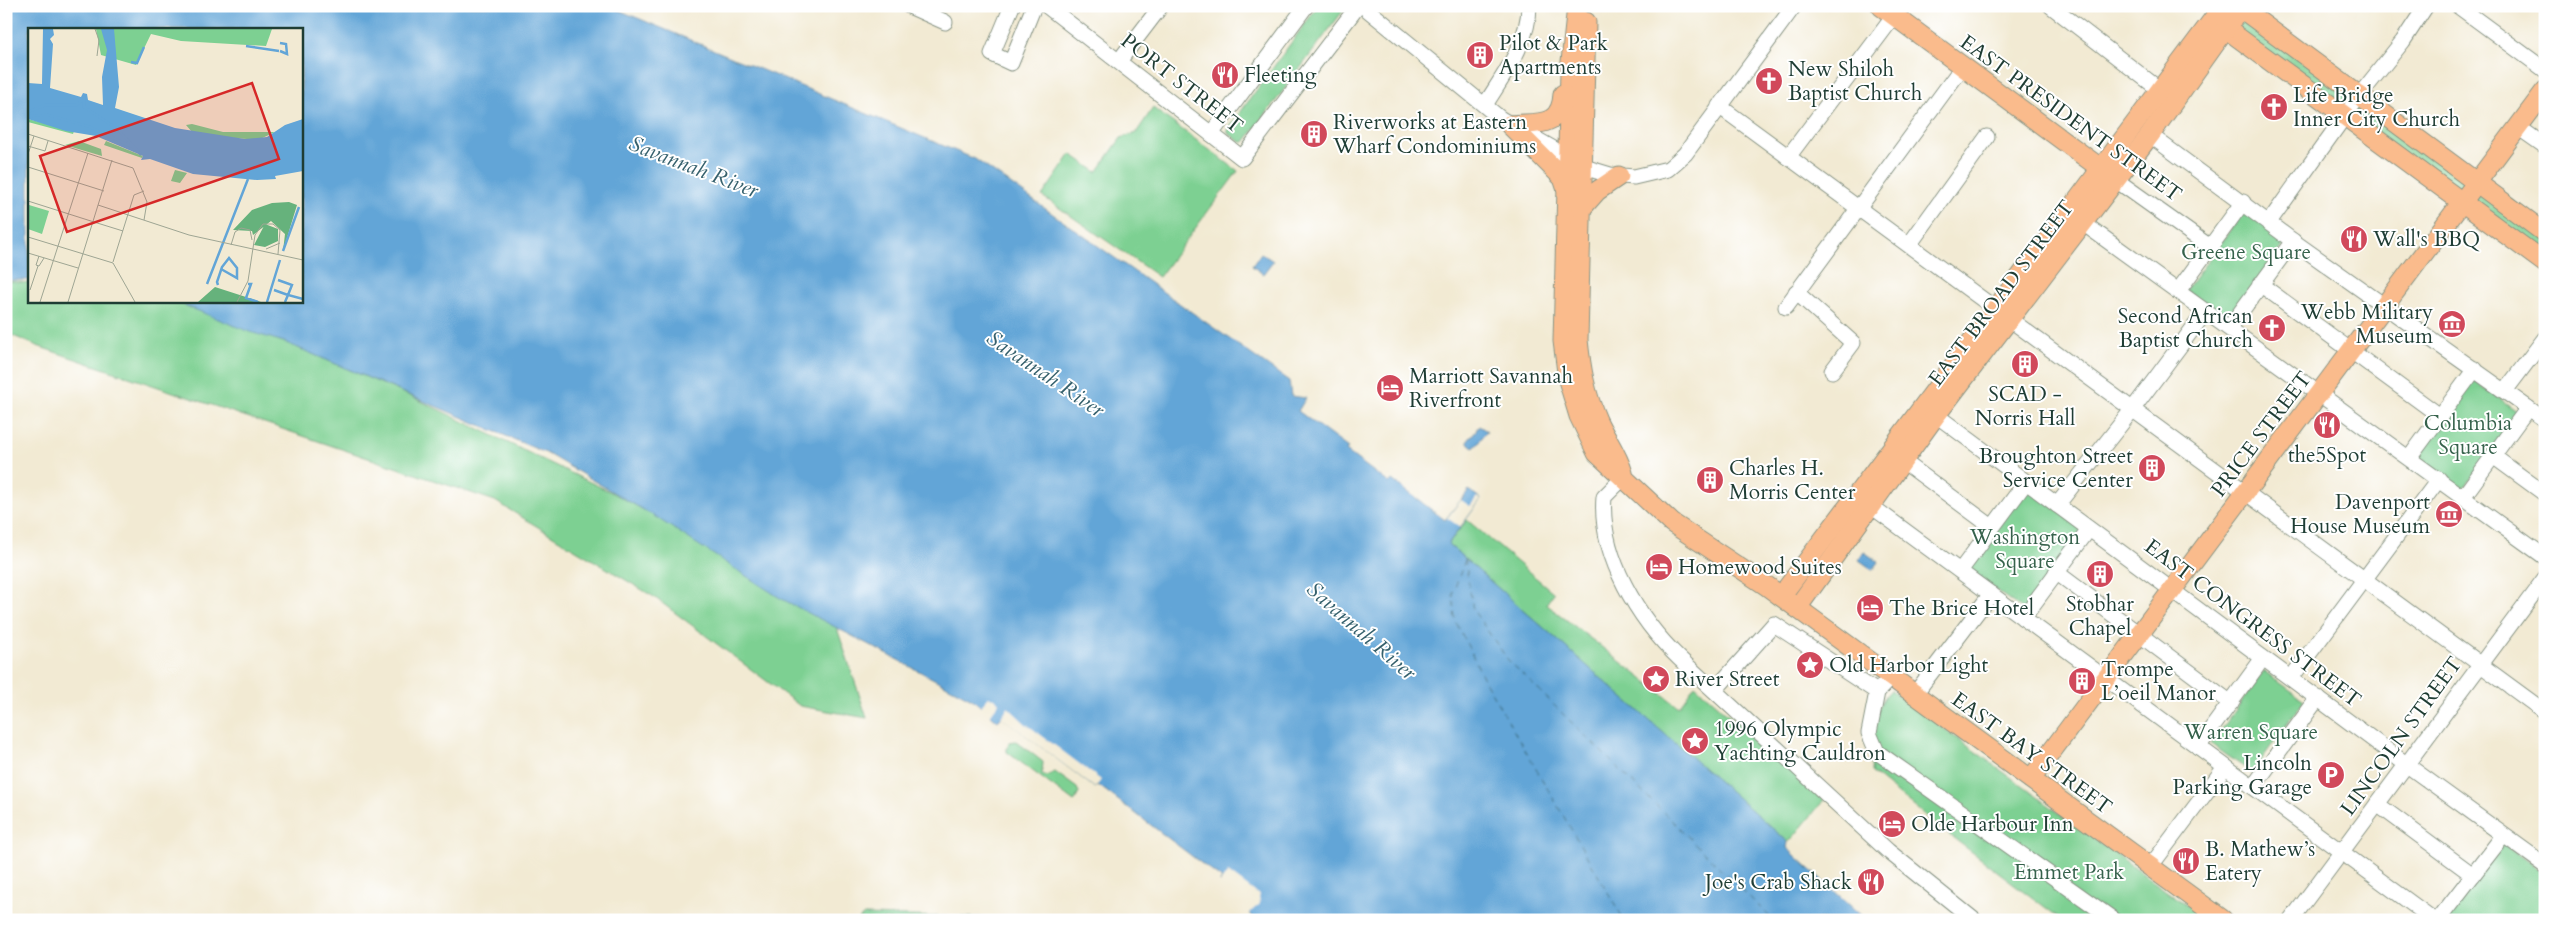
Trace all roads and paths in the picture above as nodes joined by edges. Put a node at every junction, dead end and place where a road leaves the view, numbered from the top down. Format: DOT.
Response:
graph roads {
  1 [pos="909,6"];
  2 [pos="1012,6"];
  3 [pos="1034,6"];
  4 [pos="1047,6"];
  5 [pos="1161,6"];
  6 [pos="1306,6"];
  7 [pos="1358,6"];
  8 [pos="1363,6"];
  9 [pos="1529,6"];
  10 [pos="1588,6"];
  11 [pos="1794,6"];
  12 [pos="2051,6"];
  13 [pos="2426,6"];
  14 [pos="2463,8"];
  15 [pos="1885,9"];
  16 [pos="2229,11"];
  17 [pos="1575,15"];
  18 [pos="946,22"];
  19 [pos="1119,61"];
  20 [pos="1963,66"];
  21 [pos="2545,70"];
  22 [pos="2160,90"];
  23 [pos="2545,91"];
  24 [pos="2358,96"];
  25 [pos="1485,106"];
  26 [pos="1719,106"];
  27 [pos="2344,116"];
  28 [pos="1510,125"];
  29 [pos="2518,127"];
  30 [pos="1211,134"];
  31 [pos="2150,134"];
  32 [pos="1987,137"];
  33 [pos="2545,146"];
  34 [pos="1788,157"];
  35 [pos="1575,160"];
  36 [pos="2101,168"];
  37 [pos="1619,176"];
  38 [pos="2116,180"];
  39 [pos="2475,182"];
  40 [pos="1567,191"];
  41 [pos="2243,202"];
  42 [pos="2460,202"];
  43 [pos="1857,207"];
  44 [pos="1581,209"];
  45 [pos="2269,222"];
  46 [pos="2083,223"];
  47 [pos="2545,233"];
  48 [pos="2293,241"];
  49 [pos="1909,245"];
  50 [pos="2210,247"];
  51 [pos="2545,263"];
  52 [pos="2260,284"];
  53 [pos="2178,291"];
  54 [pos="1796,292"];
  55 [pos="2384,305"];
  56 [pos="1786,306"];
  57 [pos="2206,311"];
  58 [pos="2002,314"];
  59 [pos="2229,328"];
  60 [pos="2545,338"];
  61 [pos="2350,351"];
  62 [pos="2475,369"];
  63 [pos="1832,371"];
  64 [pos="2505,391"];
  65 [pos="2320,392"];
  66 [pos="2528,408"];
  67 [pos="2132,410"];
  68 [pos="1936,415"];
  69 [pos="2440,416"];
  70 [pos="2545,420"];
  71 [pos="1897,456"];
  72 [pos="2493,456"];
  73 [pos="2410,458"];
  74 [pos="1624,477"];
  75 [pos="2439,479"];
  76 [pos="2026,482"];
  77 [pos="2245,492"];
  78 [pos="2545,494"];
  79 [pos="2463,497"];
  80 [pos="1864,500"];
  81 [pos="2057,505"];
  82 [pos="1992,527"];
  83 [pos="2089,529"];
  84 [pos="2545,557"];
  85 [pos="1960,571"];
  86 [pos="2056,572"];
  87 [pos="2545,578"];
  88 [pos="2365,580"];
  89 [pos="2173,590"];
  90 [pos="1774,591"];
  91 [pos="1990,594"];
  92 [pos="1797,608"];
  93 [pos="2023,618"];
  94 [pos="2139,634"];
  95 [pos="2264,658"];
  96 [pos="2481,665"];
  97 [pos="1891,677"];
  98 [pos="2107,678"];
  99 [pos="2291,678"];
  100 [pos="1715,690"];
  101 [pos="1877,692"];
  102 [pos="1916,695"];
  103 [pos="2318,698"];
  104 [pos="2231,703"];
  105 [pos="2545,712"];
  106 [pos="2198,747"];
  107 [pos="2406,765"];
  108 [pos="2225,767"];
  109 [pos="2031,780"];
  110 [pos="2253,787"];
  111 [pos="2377,804"];
  112 [pos="2503,836"];
  113 [pos="2342,853"];
  114 [pos="2545,865"];
  115 [pos="2150,867"];
  116 [pos="2473,875"];
  117 [pos="1974,920"];
  118 [pos="2114,920"];
  119 [pos="2223,920"];
  120 [pos="2291,920"];
  121 [pos="2434,920"];
  122 [pos="2438,920"];
  1 -- 18 [label="street"];
  2 -- 3 [label="street"];
  4 -- 19 [label="street, PORT STREET"];
  5 -- 19 [label="street"];
  6 -- 30 [label="street"];
  7 -- 30 [label="street, PORT STREET"];
  8 -- 25 [label="street"];
  9 -- 25 [label="street"];
  10 -- 35 [label="main road"];
  11 -- 26 [label="street"];
  12 -- 22 [label="street"];
  13 -- 24 [label="street"];
  14 -- 21 [label="street"];
  15 -- 20 [label="main road, EAST PRESIDENT STREET"];
  15 -- 34 [label="street"];
  16 -- 22 [label="main road, EAST BROAD STREET"];
  16 -- 24 [label="main road"];
  16 -- 27 [label="main road"];
  16 -- 31 [label="main road, EAST BROAD STREET"];
  17 -- 28 [label="main road"];
  17 -- 35 [label="main road"];
  19 -- 30 [label="street, PORT STREET"];
  20 -- 36 [label="main road, EAST PRESIDENT STREET"];
  20 -- 43 [label="street"];
  22 -- 36 [label="main road, EAST BROAD STREET"];
  23 -- 29 [label="main road, PRICE STREET"];
  24 -- 27 [label="street"];
  24 -- 39 [label="main road"];
  25 -- 28 [label="street"];
  26 -- 34 [label="street"];
  26 -- 37 [label="street"];
  27 -- 42 [label="main road"];
  27 -- 45 [label="street"];
  28 -- 35 [label="street"];
  28 -- 40 [label="main road"];
  29 -- 33 [label="street"];
  29 -- 39 [label="main road, PRICE STREET"];
  31 -- 38 [label="main road, EAST BROAD STREET"];
  31 -- 41 [label="street"];
  32 -- 49 [label="street"];
  34 -- 43 [label="street"];
  35 -- 37 [label="street"];
  35 -- 40 [label="main road, EAST BAY STREET"];
  35 -- 44 [label="main road"];
  36 -- 38 [label="main road, EAST PRESIDENT STREET"];
  36 -- 58 [label="main road, EAST BROAD STREET"];
  37 -- 44 [label="main road"];
  38 -- 46 [label="main road, EAST BROAD STREET"];
  38 -- 50 [label="street, EAST PRESIDENT STREET"];
  39 -- 42 [label="main road, PRICE STREET"];
  39 -- 47 [label="main road"];
  40 -- 74 [label="main road, EAST BAY STREET"];
  41 -- 45 [label="street"];
  41 -- 50 [label="street"];
  42 -- 51 [label="main road"];
  42 -- 55 [label="main road, PRICE STREET"];
  43 -- 49 [label="street"];
  43 -- 54 [label="street"];
  44 -- 74 [label="main road"];
  45 -- 48 [label="street"];
  46 -- 53 [label="street"];
  46 -- 58 [label="main road, EAST BROAD STREET"];
  48 -- 52 [label="street"];
  48 -- 55 [label="street"];
  49 -- 58 [label="street"];
  50 -- 53 [label="street"];
  52 -- 59 [label="street"];
  52 -- 61 [label="street"];
  53 -- 57 [label="street"];
  54 -- 56 [label="street"];
  54 -- 63 [label="street"];
  55 -- 61 [label="main road, PRICE STREET"];
  55 -- 62 [label="street"];
  57 -- 59 [label="street"];
  57 -- 67 [label="street"];
  58 -- 67 [label="street"];
  58 -- 68 [label="main road, EAST BROAD STREET"];
  58 -- 71 [label="main road, EAST BROAD STREET"];
  59 -- 65 [label="street"];
  60 -- 64 [label="street"];
  61 -- 65 [label="main road, PRICE STREET"];
  61 -- 69 [label="street"];
  62 -- 64 [label="street"];
  62 -- 69 [label="street"];
  64 -- 66 [label="street"];
  65 -- 73 [label="street"];
  65 -- 77 [label="main road, PRICE STREET"];
  66 -- 70 [label="street"];
  66 -- 72 [label="street"];
  67 -- 77 [label="street"];
  67 -- 81 [label="street"];
  68 -- 71 [label="main road, EAST BROAD STREET"];
  68 -- 76 [label="street, EAST CONGRESS STREET"];
  69 -- 73 [label="street"];
  71 -- 80 [label="main road, EAST BROAD STREET"];
  71 -- 82 [label="street"];
  72 -- 78 [label="street"];
  72 -- 79 [label="street"];
  73 -- 75 [label="street"];
  74 -- 90 [label="main road, EAST BAY STREET"];
  74 -- 100 [label="street"];
  75 -- 79 [label="street"];
  75 -- 88 [label="street"];
  76 -- 81 [label="street, EAST CONGRESS STREET"];
  76 -- 82 [label="street"];
  77 -- 88 [label="street"];
  77 -- 89 [label="main road, PRICE STREET"];
  79 -- 84 [label="street"];
  80 -- 85 [label="street"];
  80 -- 90 [label="main road, EAST BROAD STREET"];
  80 -- 92 [label="main road, EAST BROAD STREET"];
  81 -- 83 [label="street, EAST CONGRESS STREET"];
  82 -- 85 [label="street"];
  83 -- 86 [label="street"];
  83 -- 89 [label="street, EAST CONGRESS STREET"];
  85 -- 91 [label="street"];
  86 -- 93 [label="street"];
  86 -- 94 [label="street"];
  87 -- 96 [label="street, LINCOLN STREET"];
  88 -- 96 [label="street"];
  88 -- 99 [label="street"];
  89 -- 94 [label="main road, PRICE STREET"];
  89 -- 95 [label="street, EAST CONGRESS STREET"];
  90 -- 92 [label="main road, EAST BAY STREET"];
  91 -- 93 [label="street"];
  91 -- 102 [label="street"];
  92 -- 97 [label="main road, EAST BAY STREET"];
  93 -- 98 [label="street"];
  94 -- 98 [label="main road, PRICE STREET"];
  94 -- 104 [label="street"];
  95 -- 99 [label="street, EAST CONGRESS STREET"];
  95 -- 104 [label="street"];
  96 -- 105 [label="street"];
  96 -- 107 [label="street, LINCOLN STREET"];
  97 -- 101 [label="street"];
  97 -- 102 [label="main road, EAST BAY STREET"];
  98 -- 106 [label="street"];
  98 -- 109 [label="main road, PRICE STREET"];
  99 -- 103 [label="street, EAST CONGRESS STREET"];
  100 -- 101 [label="street"];
  100 -- 117 [label="street"];
  101 -- 118 [label="street"];
  102 -- 109 [label="main road, EAST BAY STREET"];
  103 -- 107 [label="street, EAST CONGRESS STREET"];
  103 -- 110 [label="street"];
  104 -- 106 [label="street"];
  106 -- 108 [label="street"];
  107 -- 111 [label="street, LINCOLN STREET"];
  107 -- 112 [label="street, EAST CONGRESS STREET"];
  108 -- 110 [label="street"];
  108 -- 115 [label="street"];
  109 -- 115 [label="main road, EAST BAY STREET"];
  110 -- 113 [label="street"];
  111 -- 113 [label="street, LINCOLN STREET"];
  111 -- 116 [label="street"];
  112 -- 114 [label="street, EAST CONGRESS STREET"];
  112 -- 116 [label="street"];
  113 -- 120 [label="street, LINCOLN STREET"];
  113 -- 121 [label="street"];
  115 -- 119 [label="main road, EAST BAY STREET"];
  116 -- 122 [label="street"];
}
